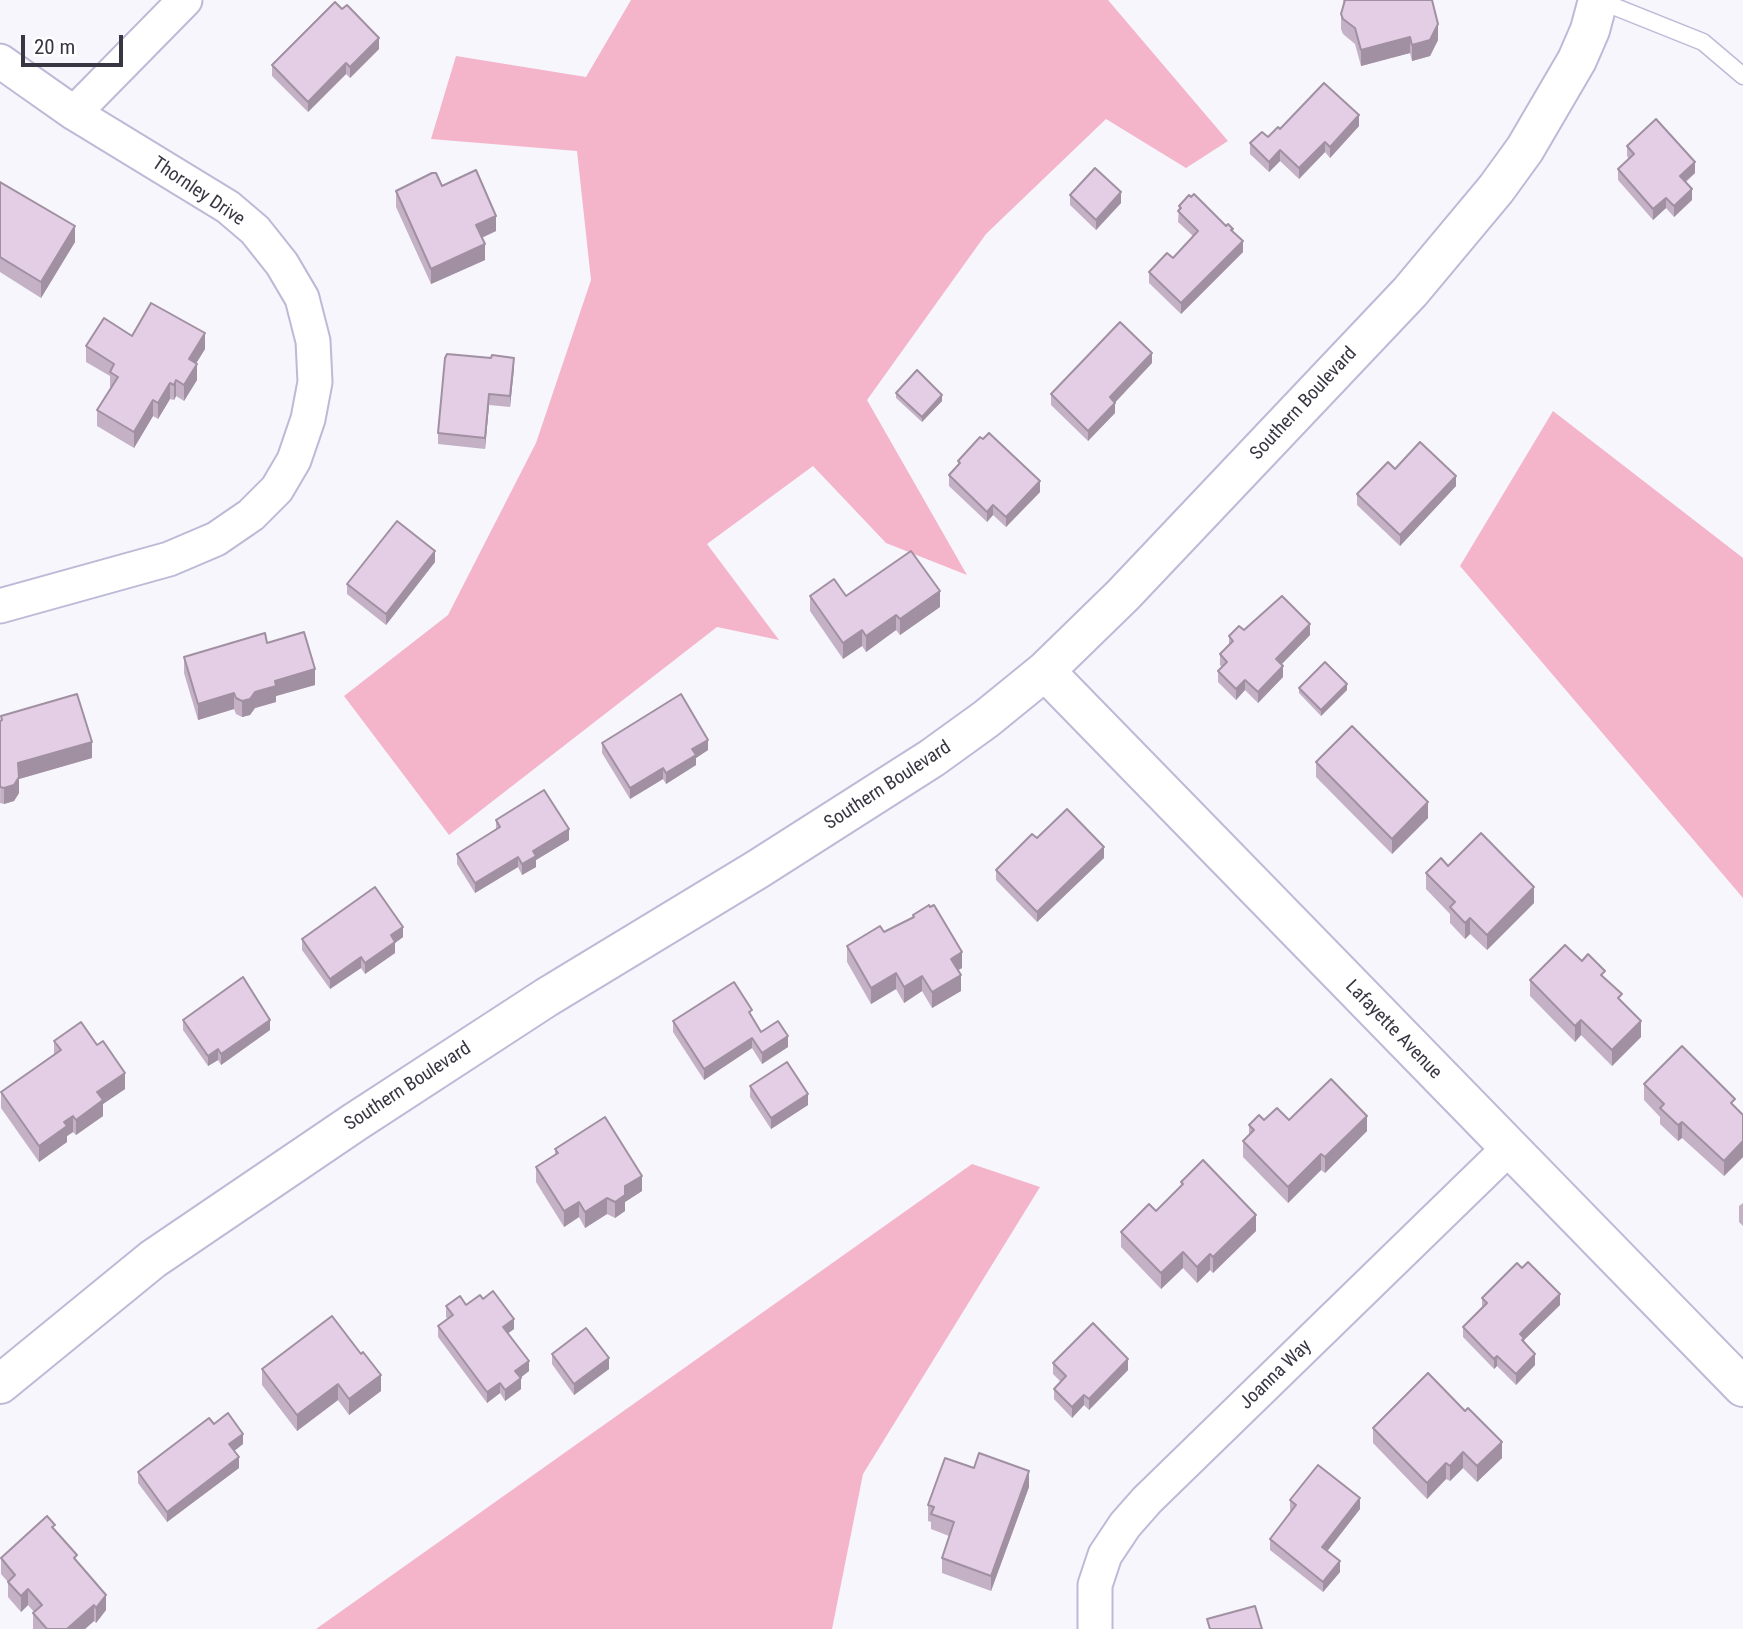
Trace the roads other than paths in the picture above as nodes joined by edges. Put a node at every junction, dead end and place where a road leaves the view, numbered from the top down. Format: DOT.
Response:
graph roads {
  1 [pos="185,0"];
  2 [pos="1598,0"];
  3 [pos="0,61"];
  4 [pos="1743,76"];
  5 [pos="74,113"];
  6 [pos="0,607"];
  7 [pos="1045,671"];
  8 [pos="1509,1148"];
  9 [pos="0,1384"];
  10 [pos="1743,1387"];
  11 [pos="1095,1629"];
  1 -- 5 [label="street"];
  2 -- 4 [label="lane"];
  2 -- 7 [label="main road, Southern Boulevard"];
  3 -- 5 [label="street, Thornley Drive"];
  5 -- 6 [label="street, Thornley Drive"];
  7 -- 8 [label="main road, Lafayette Avenue"];
  7 -- 9 [label="main road, Southern Boulevard"];
  8 -- 10 [label="main road, Lafayette Avenue"];
  8 -- 11 [label="street, Joanna Way"];
}
